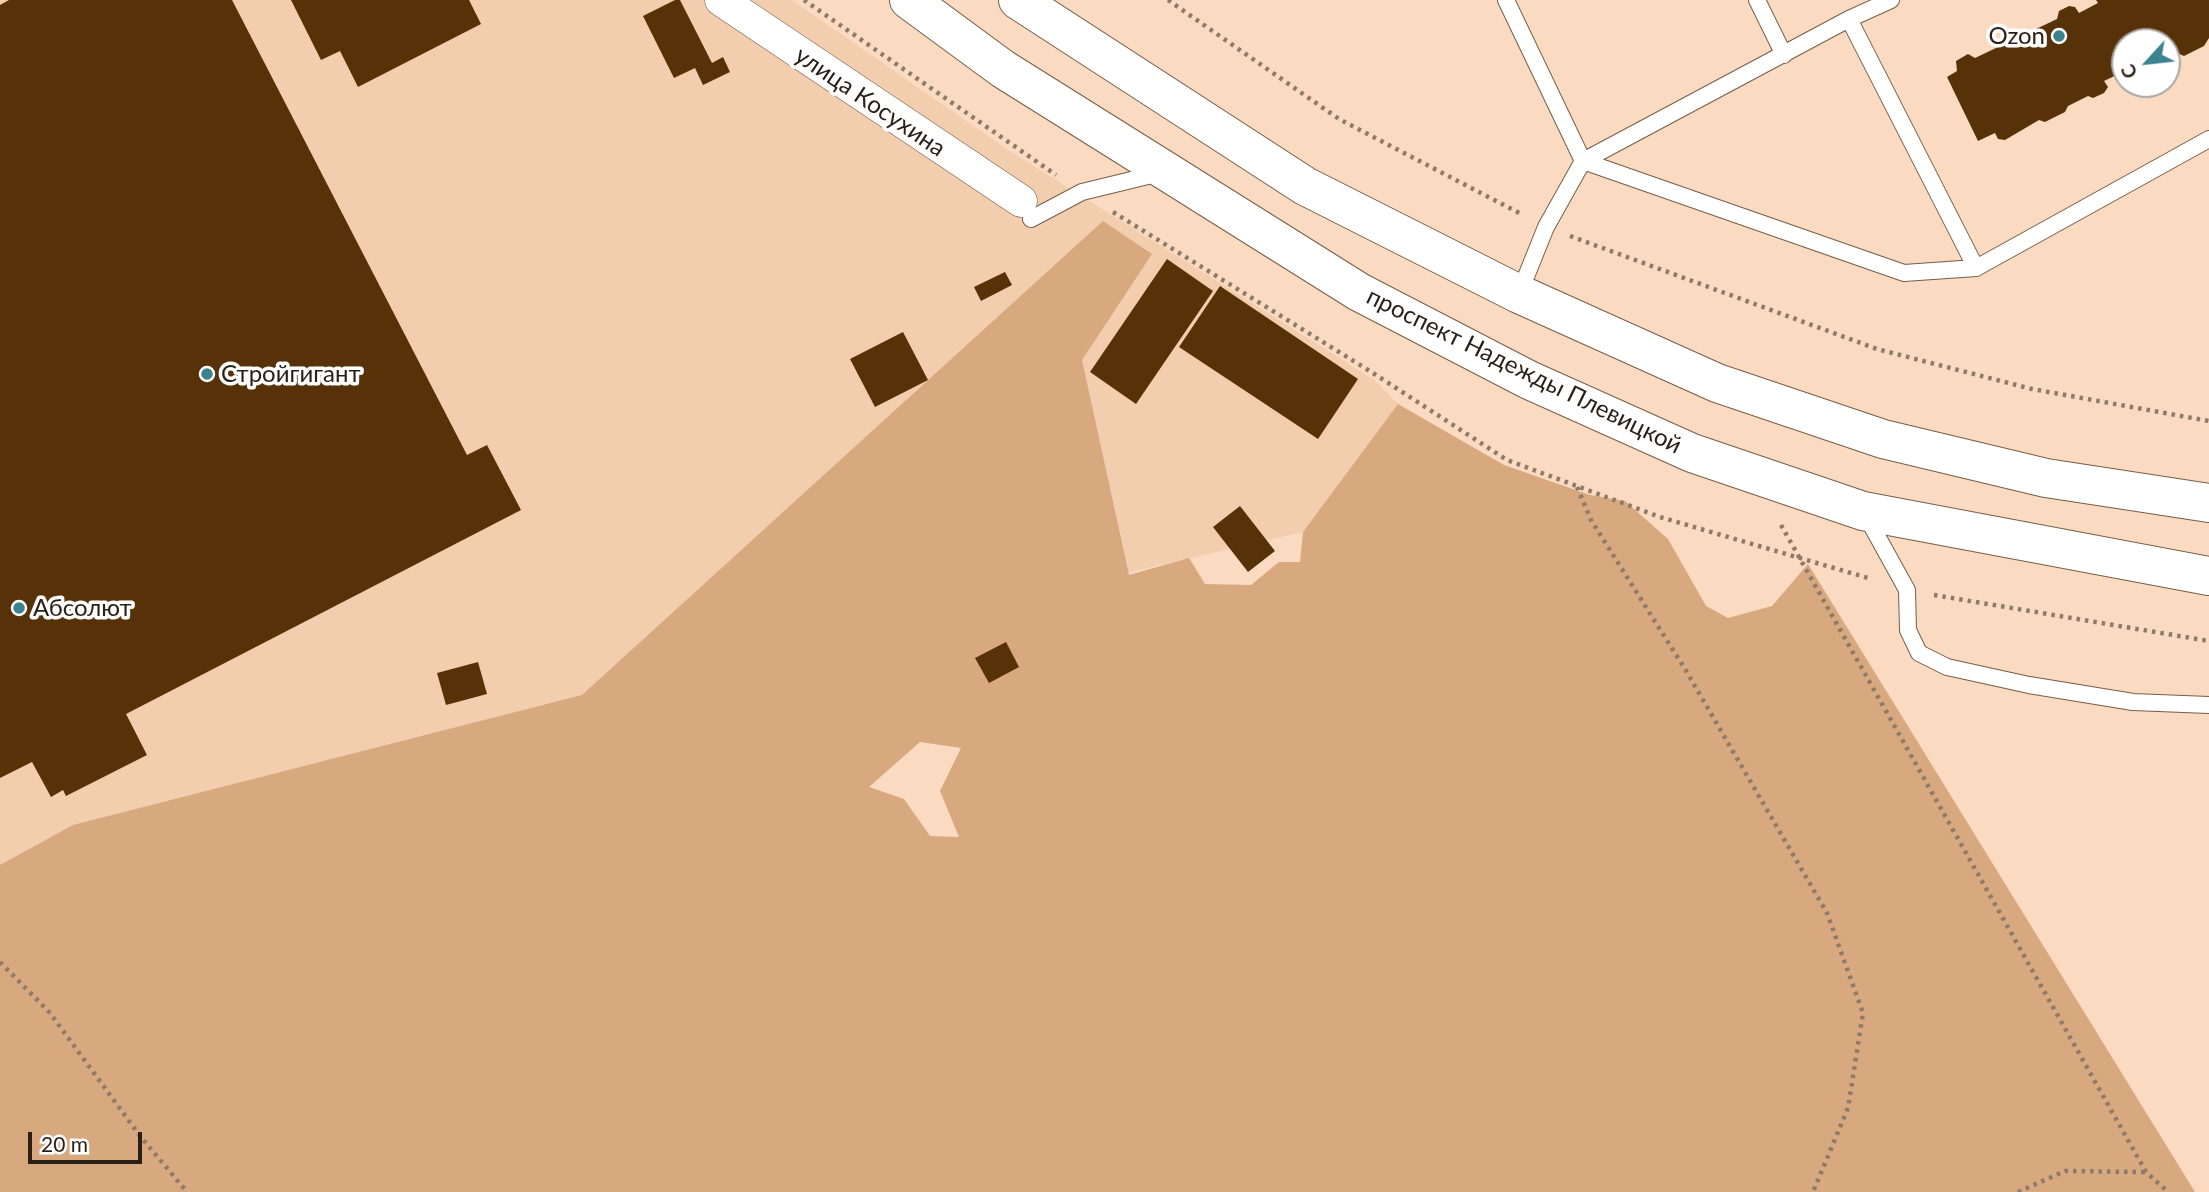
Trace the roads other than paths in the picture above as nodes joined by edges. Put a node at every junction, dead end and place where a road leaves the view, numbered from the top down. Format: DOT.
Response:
graph roads {
  1 [pos="720,0"];
  2 [pos="909,0"];
  3 [pos="1018,0"];
  4 [pos="1506,0"];
  5 [pos="1758,0"];
  6 [pos="1891,0"];
  7 [pos="1849,19"];
  8 [pos="1784,55"];
  9 [pos="2209,139"];
  10 [pos="1583,161"];
  11 [pos="1164,172"];
  12 [pos="1026,210"];
  13 [pos="1976,268"];
  14 [pos="1519,294"];
  15 [pos="2209,503"];
  16 [pos="1863,511"];
  17 [pos="2209,576"];
  18 [pos="2209,705"];
  1 -- 12 [label="street, улица Косухина"];
  2 -- 11 [label="main road, проспект Надежды Плевицкой"];
  3 -- 14 [label="main road"];
  4 -- 10 [label="lane"];
  5 -- 8 [label="lane"];
  6 -- 7 [label="lane"];
  7 -- 8 [label="lane"];
  7 -- 13 [label="lane"];
  8 -- 10 [label="lane"];
  9 -- 13 [label="lane"];
  10 -- 13 [label="lane"];
  10 -- 14 [label="lane"];
  11 -- 12 [label="lane"];
  11 -- 16 [label="main road, проспект Надежды Плевицкой"];
  14 -- 15 [label="main road"];
  16 -- 17 [label="main road, проспект Надежды Плевицкой"];
  16 -- 18 [label="lane"];
}
